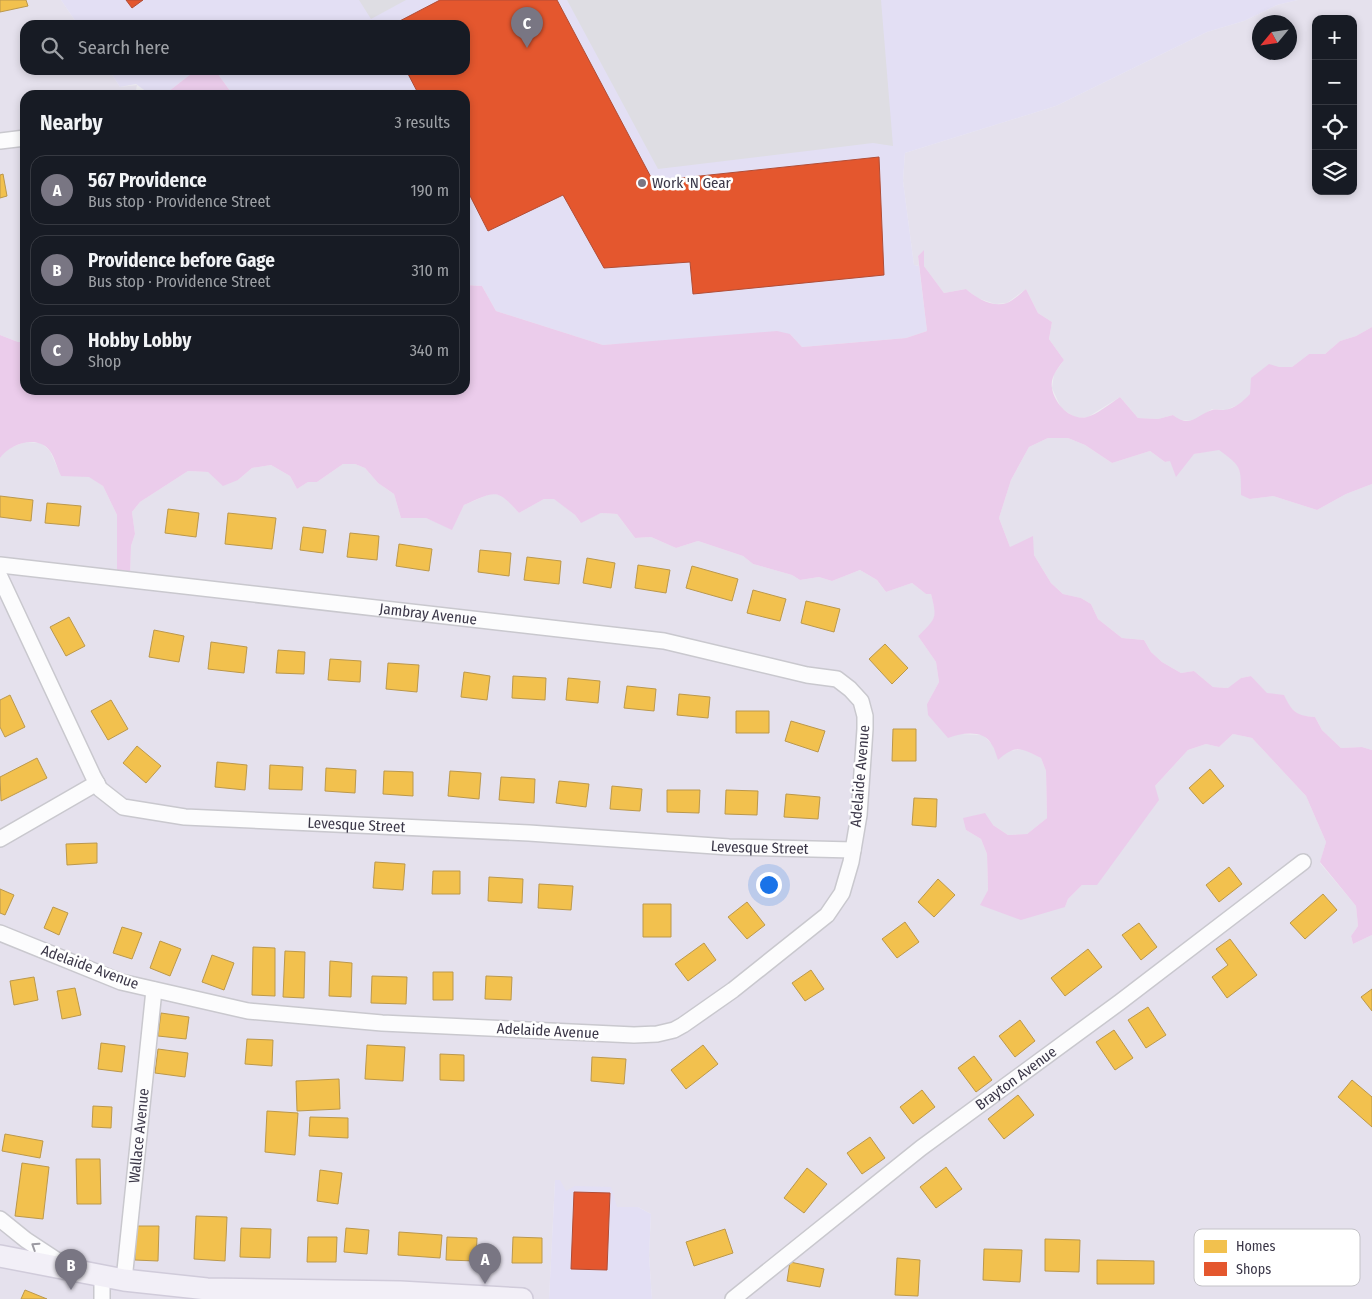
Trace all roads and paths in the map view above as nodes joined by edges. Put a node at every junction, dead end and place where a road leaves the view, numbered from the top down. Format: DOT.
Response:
graph roads {
  1 [pos="20,139"];
  2 [pos="0,141"];
  3 [pos="0,565"];
  4 [pos="0,577"];
  5 [pos="850,688"];
  6 [pos="97,783"];
  7 [pos="0,839"];
  8 [pos="853,850"];
  9 [pos="1303,862"];
  10 [pos="2,934"];
  11 [pos="154,990"];
  12 [pos="0,1219"];
  13 [pos="0,1256"];
  14 [pos="72,1270"];
  15 [pos="102,1276"];
  16 [pos="124,1280"];
  17 [pos="400,1296"];
  18 [pos="102,1299"];
  19 [pos="522,1299"];
  20 [pos="733,1299"];
  1 -- 2 [label="street"];
  3 -- 5 [label="street, Jambray Avenue"];
  4 -- 6 [label="street, Levesque Street"];
  5 -- 8 [label="street, Adelaide Avenue"];
  6 -- 7 [label="street"];
  6 -- 8 [label="street, Levesque Street"];
  8 -- 11 [label="street, Adelaide Avenue"];
  9 -- 20 [label="street, Brayton Avenue"];
  10 -- 11 [label="street, Adelaide Avenue"];
  11 -- 16 [label="street, Wallace Avenue"];
  14 -- 12 [label="street, one-way"];
  13 -- 14 [label="main road"];
  14 -- 15 [label="main road"];
  15 -- 16 [label="main road"];
  15 -- 18 [label="street"];
  16 -- 17 [label="main road"];
  17 -- 19 [label="main road"];
}
